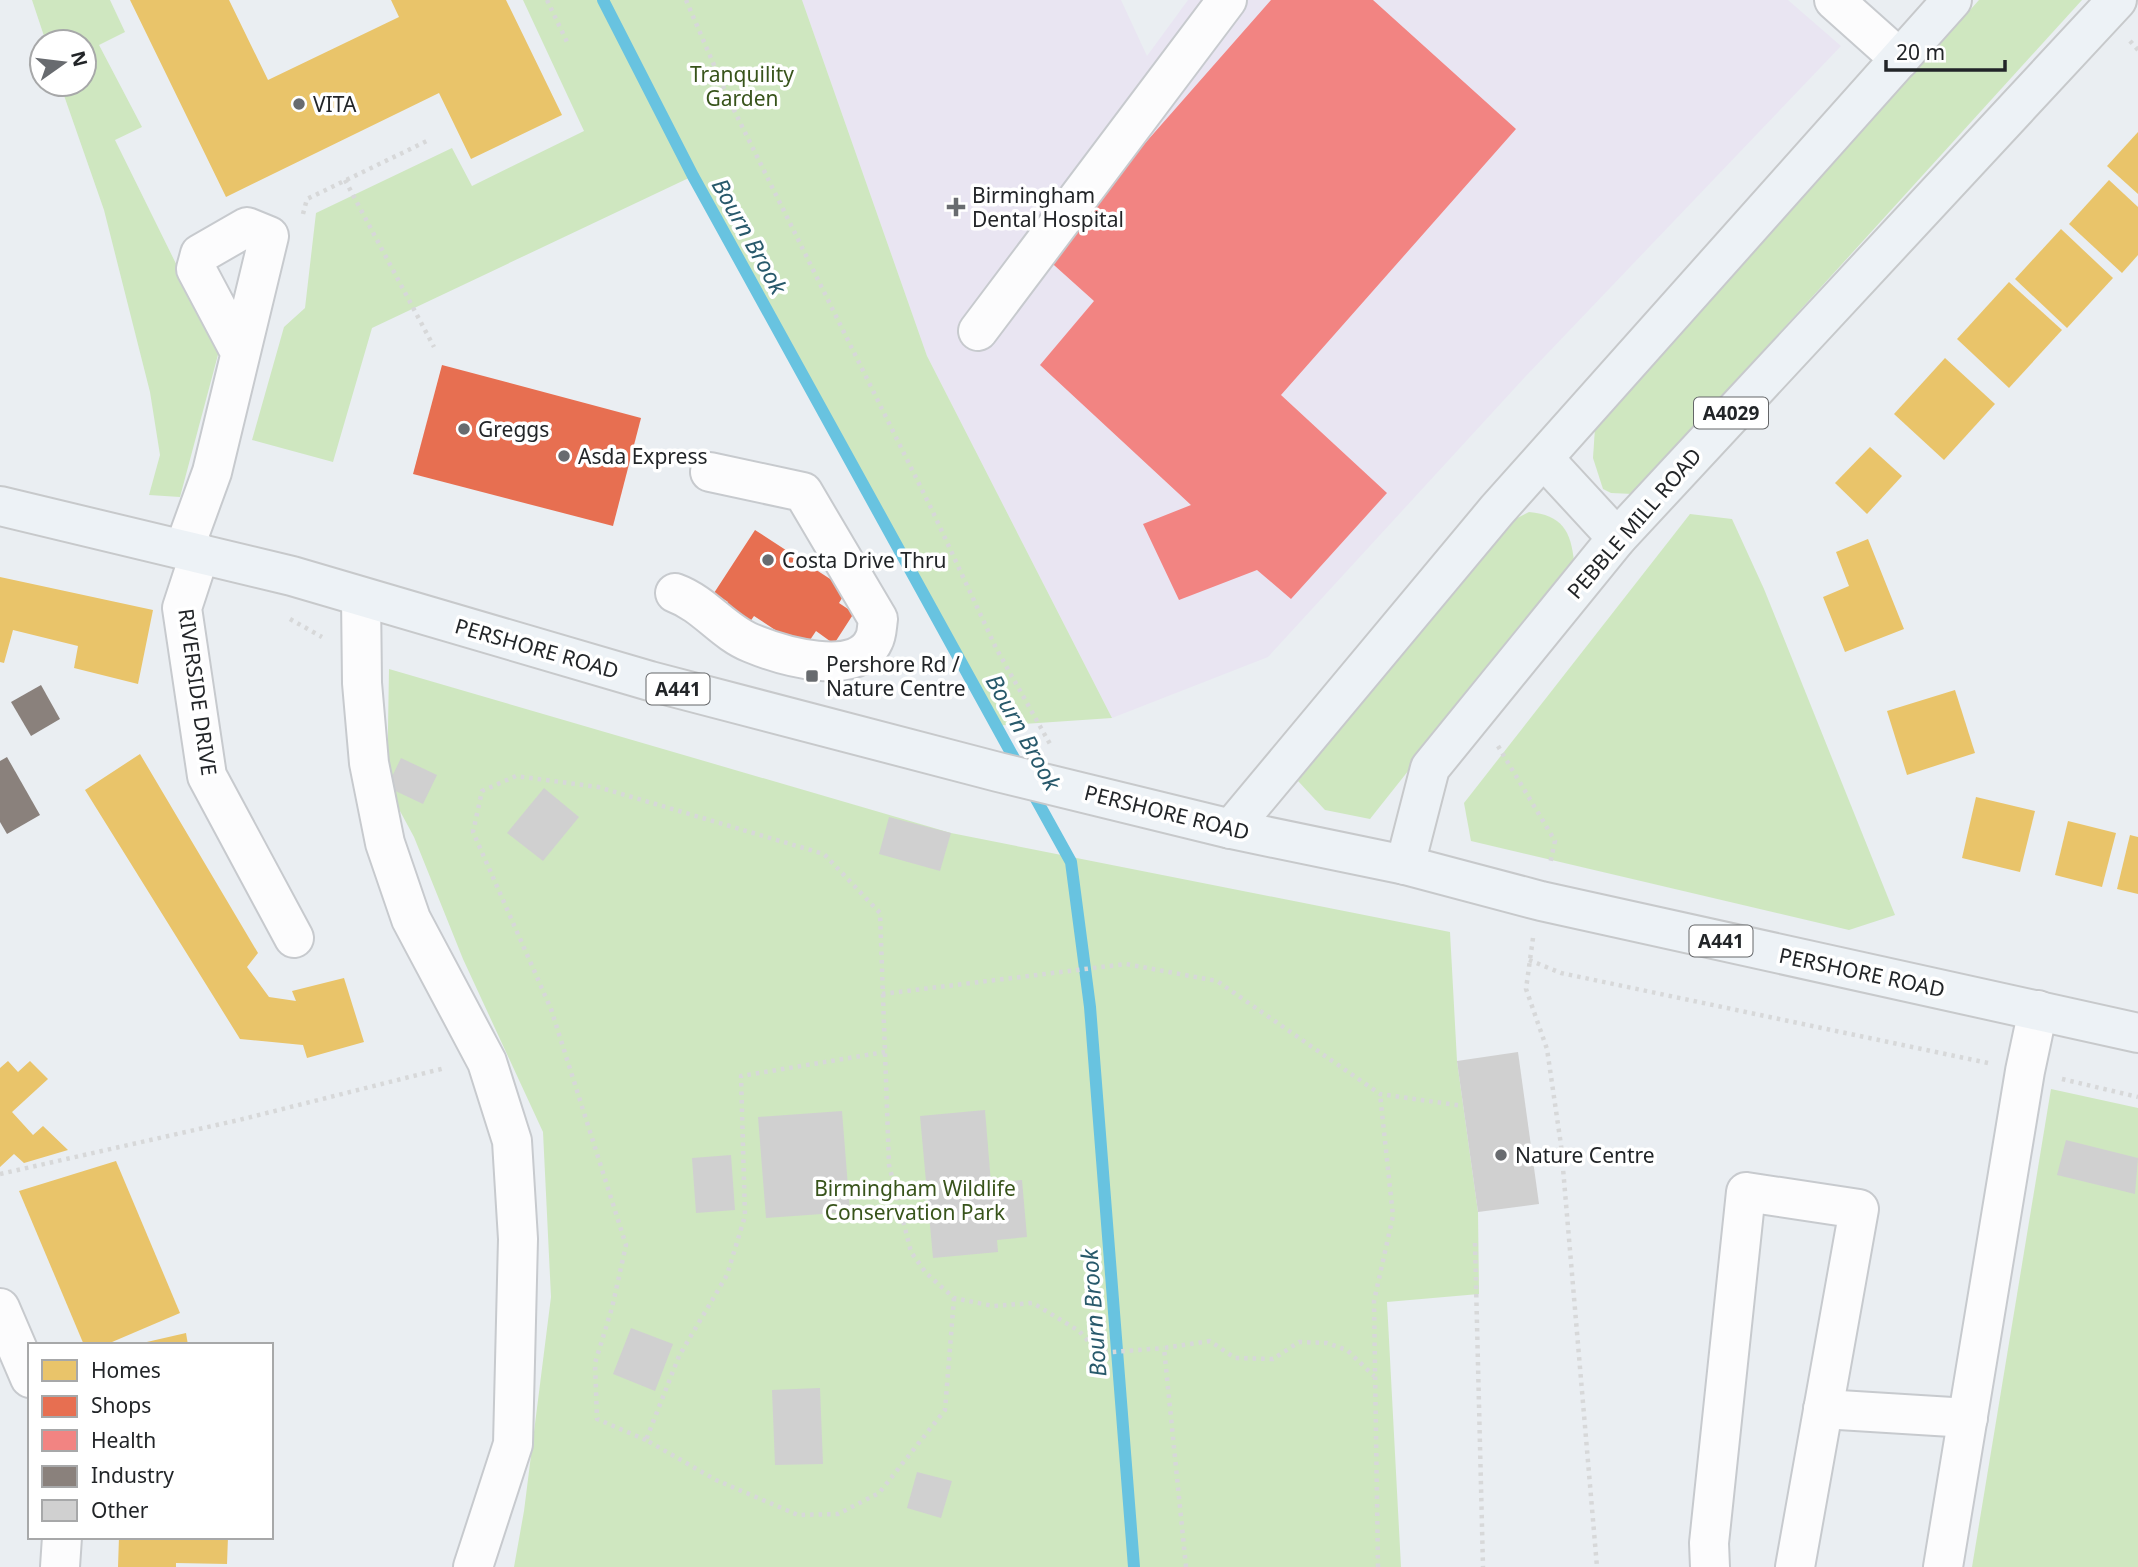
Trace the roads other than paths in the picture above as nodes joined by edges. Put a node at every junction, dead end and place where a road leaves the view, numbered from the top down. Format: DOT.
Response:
graph roads {
  1 [pos="1227,0"];
  2 [pos="1834,0"];
  3 [pos="1952,0"];
  4 [pos="2117,0"];
  5 [pos="1900,59"];
  6 [pos="978,331"];
  7 [pos="240,352"];
  8 [pos="1545,460"];
  9 [pos="709,472"];
  10 [pos="0,506"];
  11 [pos="1617,538"];
  12 [pos="192,551"];
  13 [pos="675,593"];
  14 [pos="361,597"];
  15 [pos="1231,829"];
  16 [pos="1405,865"];
  17 [pos="295,938"];
  18 [pos="2038,1010"];
  19 [pos="2138,1033"];
  20 [pos="0,1308"];
  21 [pos="28,1373"];
  22 [pos="1823,1409"];
  23 [pos="1968,1418"];
  24 [pos="62,1539"];
  25 [pos="60,1567"];
  26 [pos="473,1567"];
  27 [pos="1710,1567"];
  28 [pos="1795,1567"];
  29 [pos="1943,1567"];
  1 -- 6 [label="street"];
  2 -- 5 [label="street"];
  3 -- 5 [label="main road"];
  4 -- 11 [label="main road, PEBBLE MILL ROAD / A4029"];
  5 -- 8 [label="main road"];
  7 -- 12 [label="street, RIVERSIDE DRIVE"];
  8 -- 11 [label="main road"];
  8 -- 15 [label="main road"];
  9 -- 13 [label="street"];
  10 -- 12 [label="main road, PERSHORE ROAD / A441"];
  11 -- 16 [label="main road, PEBBLE MILL ROAD / A4029"];
  12 -- 14 [label="main road, PERSHORE ROAD / A441"];
  12 -- 17 [label="street, RIVERSIDE DRIVE"];
  14 -- 15 [label="main road, PERSHORE ROAD / A441"];
  14 -- 26 [label="street"];
  15 -- 16 [label="main road, PERSHORE ROAD / A441"];
  16 -- 18 [label="main road, PERSHORE ROAD / A441"];
  18 -- 19 [label="main road, PERSHORE ROAD / A441"];
  18 -- 23 [label="street"];
  20 -- 21 [label="street"];
  22 -- 23 [label="street"];
  22 -- 27 [label="street"];
  22 -- 28 [label="street"];
  23 -- 29 [label="street"];
  24 -- 25 [label="street"];
}
